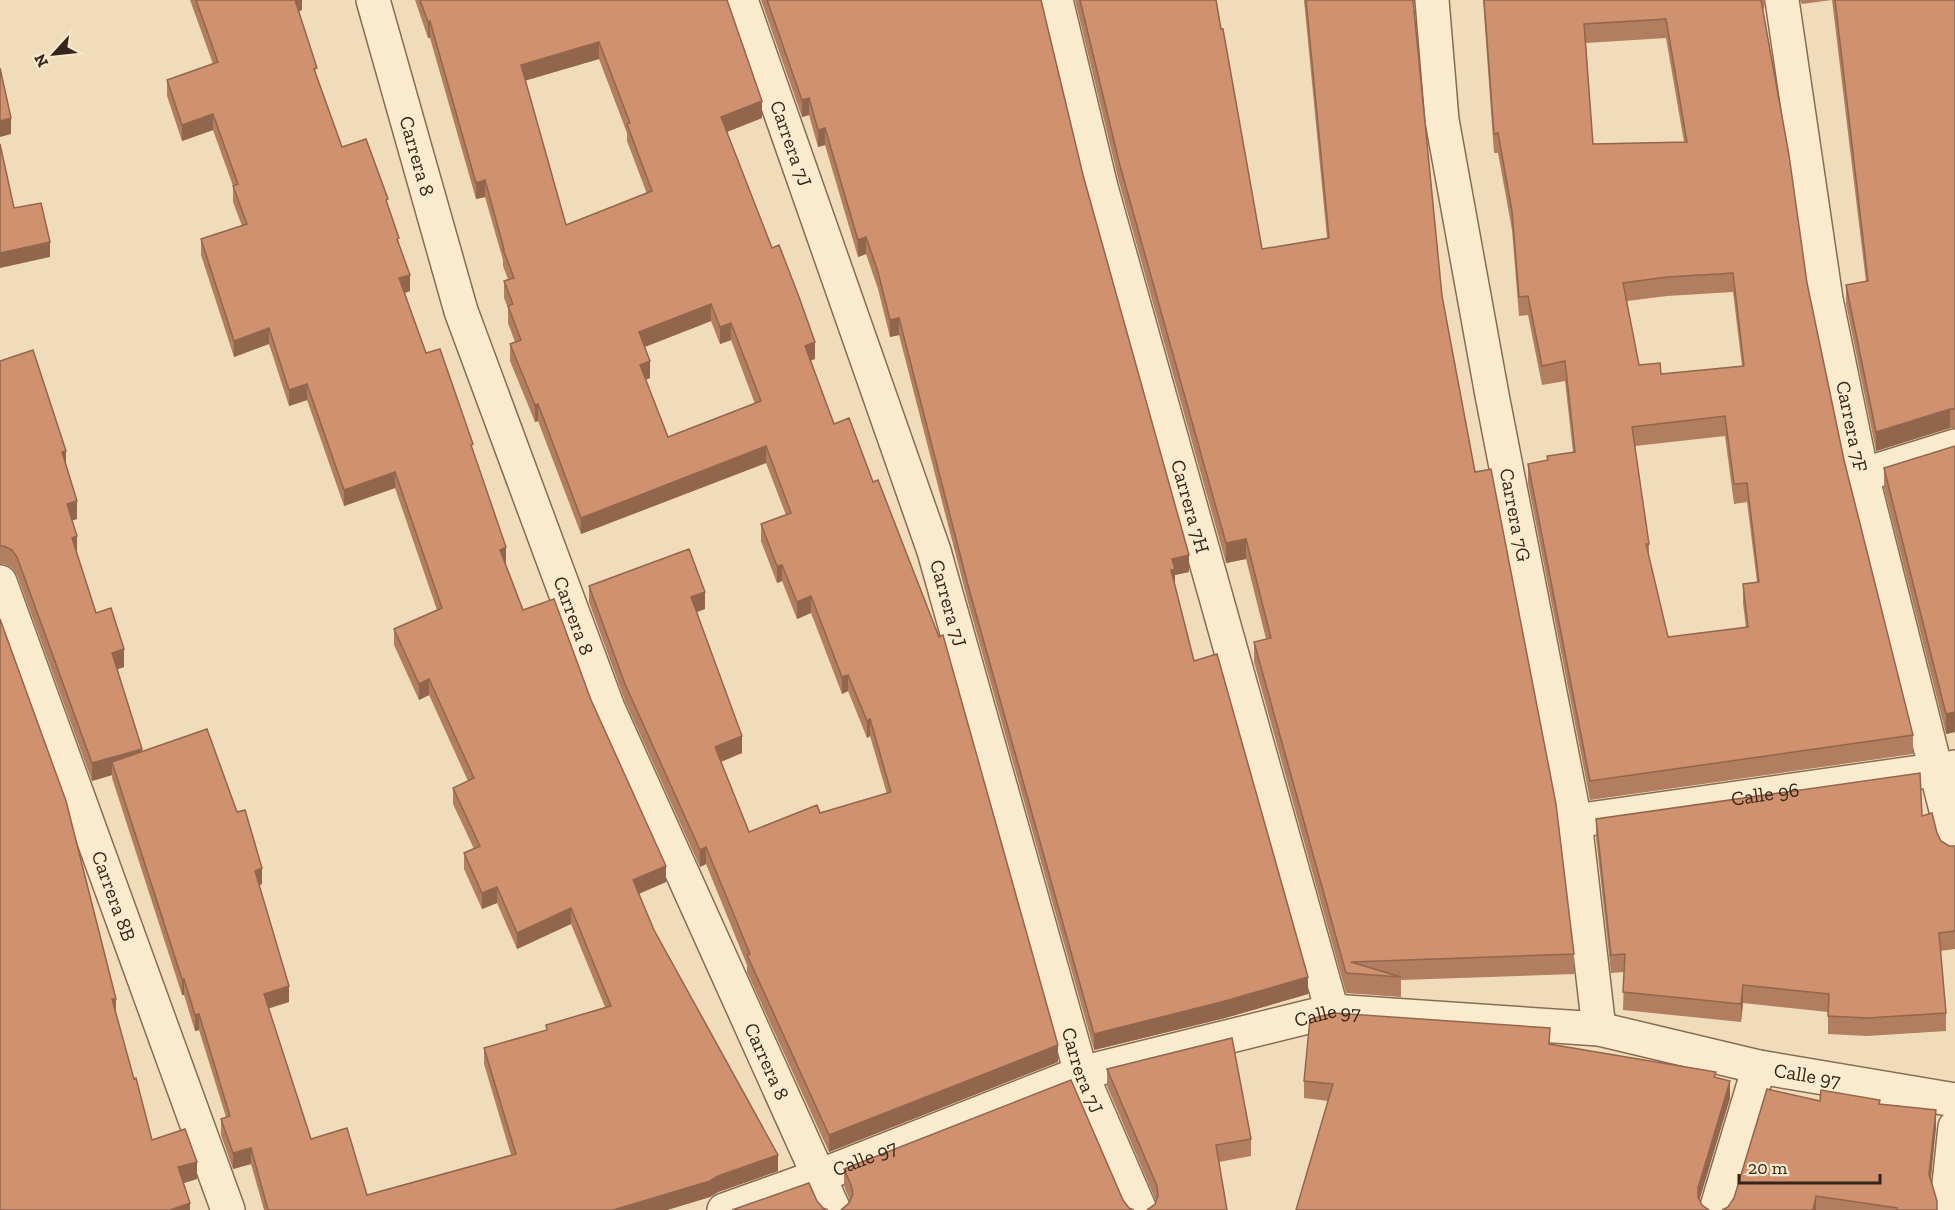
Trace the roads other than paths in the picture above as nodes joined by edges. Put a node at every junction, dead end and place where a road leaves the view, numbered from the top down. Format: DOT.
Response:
graph roads {
  1 [pos="373,0"];
  2 [pos="741,0"];
  3 [pos="1056,0"];
  4 [pos="1432,0"];
  5 [pos="1782,0"];
  6 [pos="1955,446"];
  7 [pos="1862,476"];
  8 [pos="0,582"];
  9 [pos="1945,769"];
  10 [pos="1575,820"];
  11 [pos="1955,846"];
  12 [pos="1332,1011"];
  13 [pos="1599,1029"];
  14 [pos="1759,1067"];
  15 [pos="1081,1073"];
  16 [pos="1955,1100"];
  17 [pos="1955,1126"];
  18 [pos="819,1176"];
  19 [pos="228,1210"];
  20 [pos="724,1210"];
  21 [pos="834,1210"];
  22 [pos="1140,1210"];
  23 [pos="1716,1210"];
  24 [pos="1953,1210"];
  1 -- 18 [label="street, Carrera 8"];
  2 -- 15 [label="street, Carrera 7J"];
  3 -- 12 [label="street, Carrera 7H"];
  4 -- 10 [label="street, Carrera 7G"];
  5 -- 7 [label="street, Carrera 7F"];
  6 -- 7 [label="street"];
  7 -- 9 [label="street, Carrera 7F"];
  8 -- 19 [label="street, Carrera 8B"];
  9 -- 10 [label="street, Calle 96"];
  9 -- 11 [label="street, Carrera 7F"];
  10 -- 13 [label="street, Carrera 7G"];
  12 -- 13 [label="street, Calle 97"];
  12 -- 15 [label="street, Calle 97"];
  13 -- 14 [label="street, Calle 97"];
  14 -- 16 [label="street, Calle 97"];
  14 -- 23 [label="street"];
  15 -- 18 [label="street, Calle 97"];
  15 -- 22 [label="street, Carrera 7J"];
  17 -- 24 [label="street"];
  18 -- 20 [label="street, Calle 97"];
  18 -- 21 [label="street, Carrera 8"];
}
